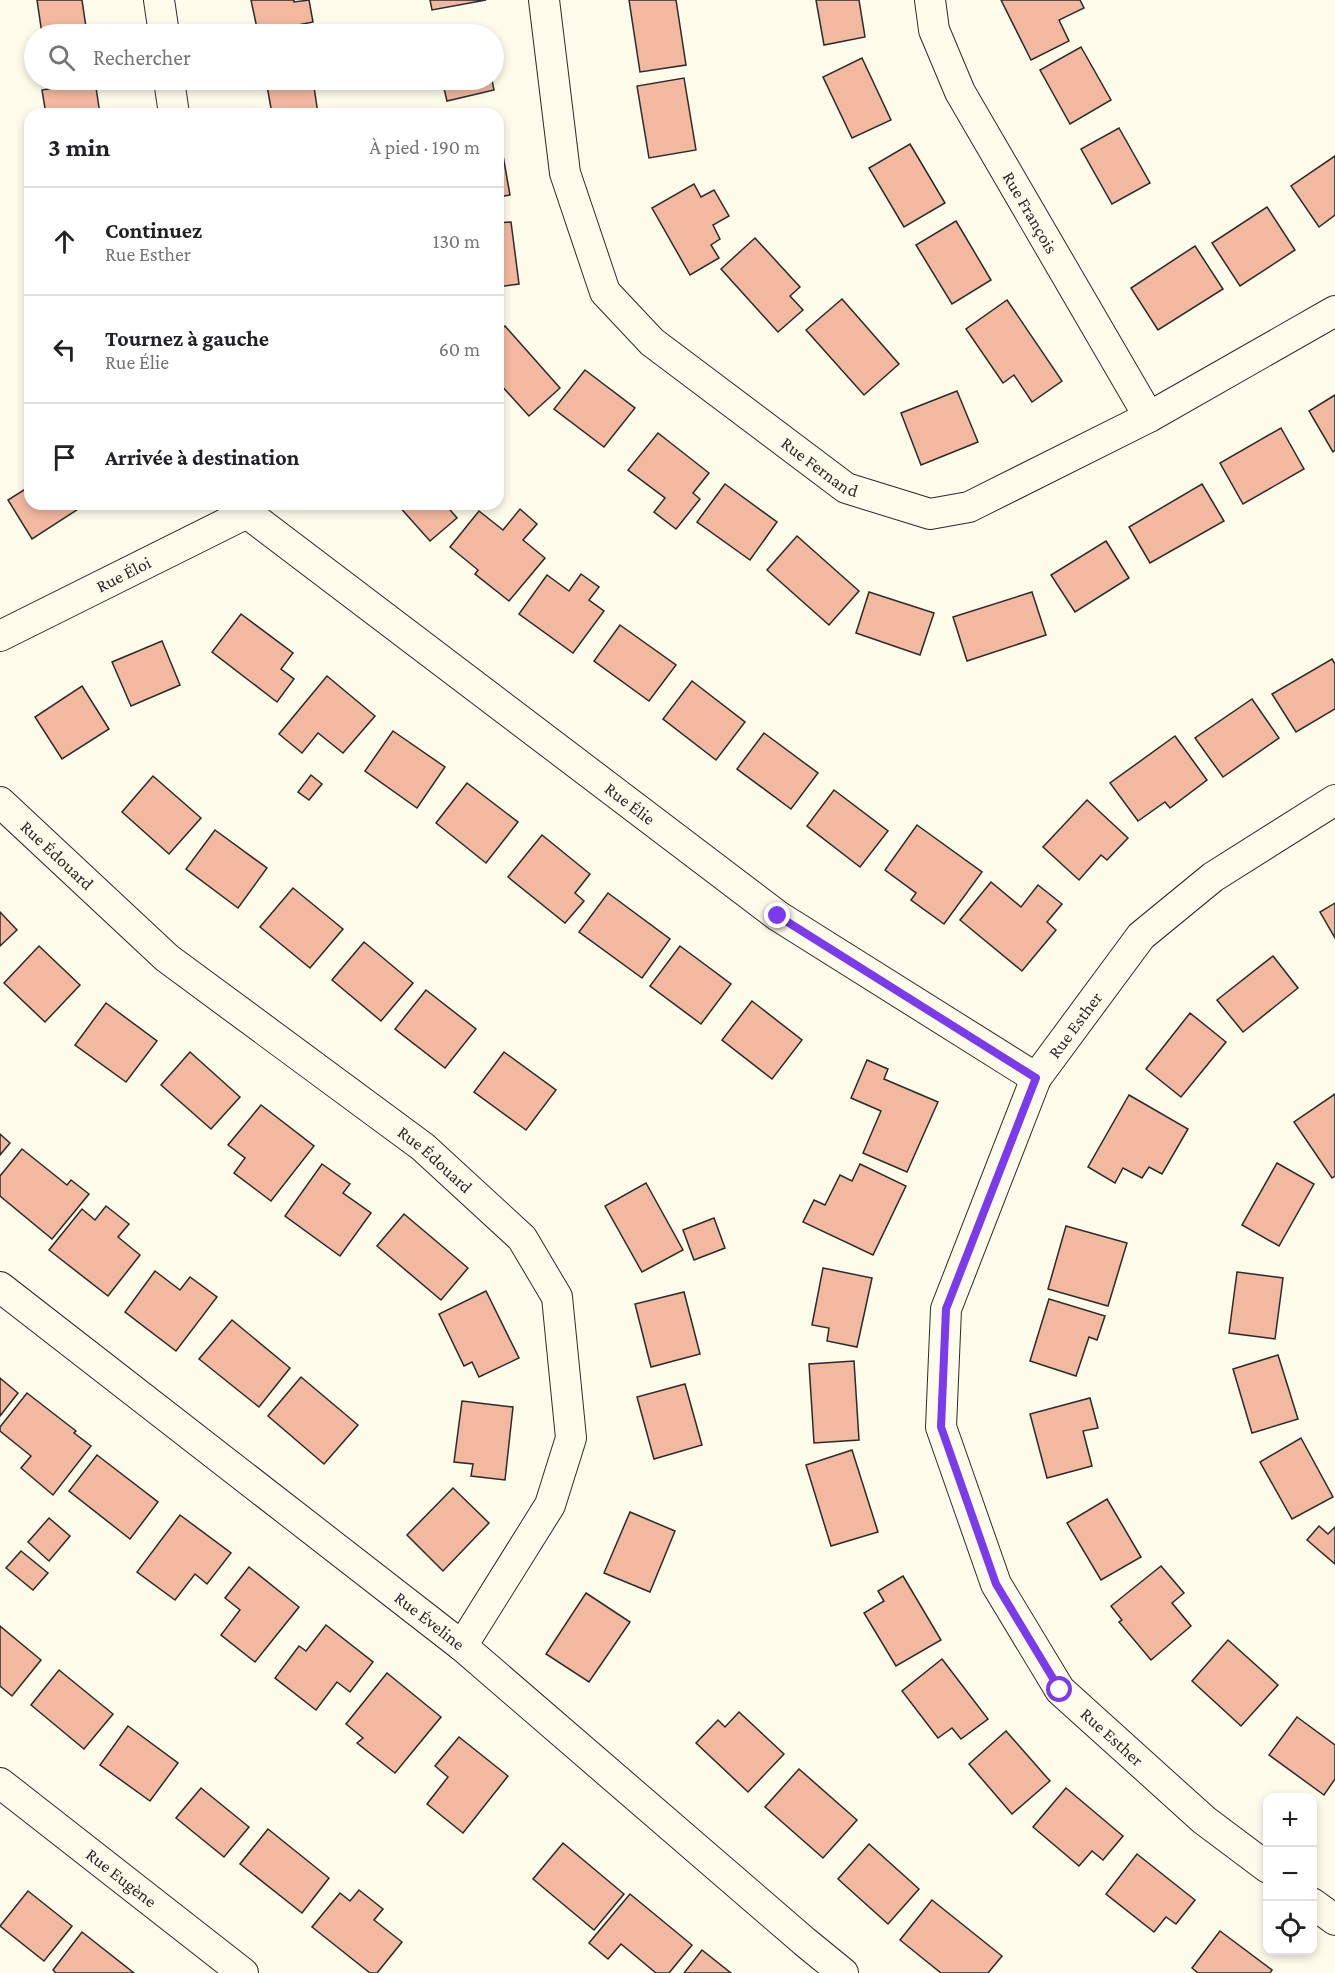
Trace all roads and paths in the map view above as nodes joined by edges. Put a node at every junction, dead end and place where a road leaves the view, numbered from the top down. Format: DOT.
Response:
graph roads {
  1 [pos="159,0"];
  2 [pos="544,0"];
  3 [pos="930,0"];
  4 [pos="163,24"];
  5 [pos="171,90"];
  6 [pos="173,108"];
  7 [pos="1335,311"];
  8 [pos="1149,417"];
  9 [pos="242,510"];
  10 [pos="249,510"];
  11 [pos="0,636"];
  12 [pos="1335,800"];
  13 [pos="0,802"];
  14 [pos="1036,1078"];
  15 [pos="0,1287"];
  16 [pos="462,1646"];
  17 [pos="0,1783"];
  18 [pos="1263,1865"];
  19 [pos="1317,1907"];
  20 [pos="1335,1920"];
  21 [pos="243,1973"];
  22 [pos="843,1973"];
  1 -- 4 [label="street"];
  2 -- 8 [label="street, Rue Fernand"];
  3 -- 8 [label="street, Rue François"];
  5 -- 6 [label="street"];
  7 -- 8 [label="street, Rue Fernand"];
  9 -- 11 [label="street, Rue Éloi"];
  10 -- 14 [label="street, Rue Élie"];
  12 -- 14 [label="street, Rue Esther"];
  13 -- 16 [label="street, Rue Édouard"];
  14 -- 18 [label="street, Rue Esther"];
  15 -- 16 [label="street, Rue Éveline"];
  16 -- 22 [label="street, Rue Éveline"];
  17 -- 21 [label="street, Rue Eugène"];
  19 -- 20 [label="street"];
}
